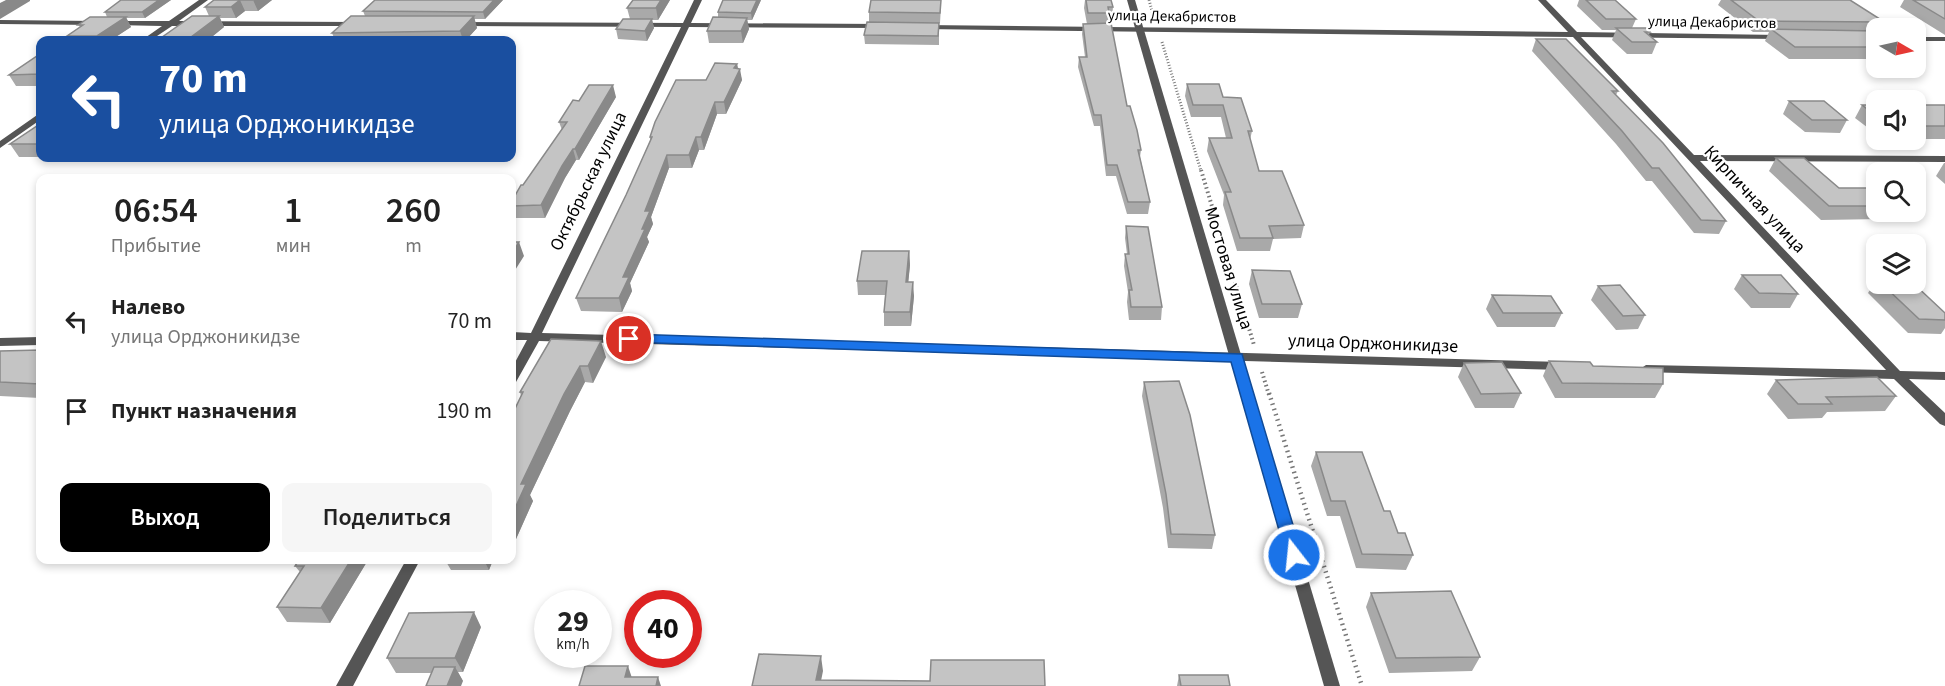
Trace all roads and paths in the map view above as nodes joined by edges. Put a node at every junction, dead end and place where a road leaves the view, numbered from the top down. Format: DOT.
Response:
graph roads {
  1 [pos="204,0"];
  2 [pos="698,0"];
  3 [pos="1131,0"];
  4 [pos="1542,0"];
  5 [pos="0,22"];
  6 [pos="171,23"];
  7 [pos="362,24"];
  8 [pos="458,24"];
  9 [pos="686,24"];
  10 [pos="888,26"];
  11 [pos="912,27"];
  12 [pos="1138,29"];
  13 [pos="1576,34"];
  14 [pos="152,36"];
  15 [pos="1796,37"];
  16 [pos="1926,39"];
  17 [pos="1945,39"];
  18 [pos="36,119"];
  19 [pos="0,145"];
  20 [pos="1694,158"];
  21 [pos="1945,159"];
  22 [pos="516,336"];
  23 [pos="535,336"];
  24 [pos="36,341"];
  25 [pos="0,342"];
  26 [pos="1237,358"];
  27 [pos="1578,367"];
  28 [pos="1637,368"];
  29 [pos="516,372"];
  30 [pos="1897,375"];
  31 [pos="1945,376"];
  32 [pos="1945,421"];
  33 [pos="411,564"];
  34 [pos="344,686"];
  35 [pos="1332,686"];
  1 -- 6 [label="street"];
  2 -- 9 [label="street, Октябрьская улица"];
  3 -- 12 [label="street, Мостовая улица"];
  4 -- 13 [label="street, Кирпичная улица"];
  5 -- 6 [label="street"];
  6 -- 7 [label="street"];
  6 -- 14 [label="street"];
  8 -- 9 [label="street"];
  9 -- 10 [label="street"];
  9 -- 23 [label="street, Октябрьская улица"];
  11 -- 12 [label="street, улица Декабристов"];
  12 -- 13 [label="street, улица Декабристов"];
  12 -- 26 [label="street, Мостовая улица"];
  13 -- 15 [label="street, улица Декабристов"];
  13 -- 20 [label="street, Кирпичная улица"];
  16 -- 17 [label="street"];
  18 -- 19 [label="street"];
  20 -- 21 [label="street"];
  20 -- 30 [label="street, Кирпичная улица"];
  22 -- 23 [label="street, улица Орджоникидзе"];
  23 -- 26 [label="street, улица Орджоникидзе"];
  23 -- 29 [label="street, Октябрьская улица"];
  24 -- 25 [label="street"];
  26 -- 27 [label="street, улица Орджоникидзе"];
  26 -- 35 [label="street, Мостовая улица"];
  28 -- 30 [label="street"];
  30 -- 31 [label="street"];
  30 -- 32 [label="street, Кирпичная улица"];
  33 -- 34 [label="street"];
}
